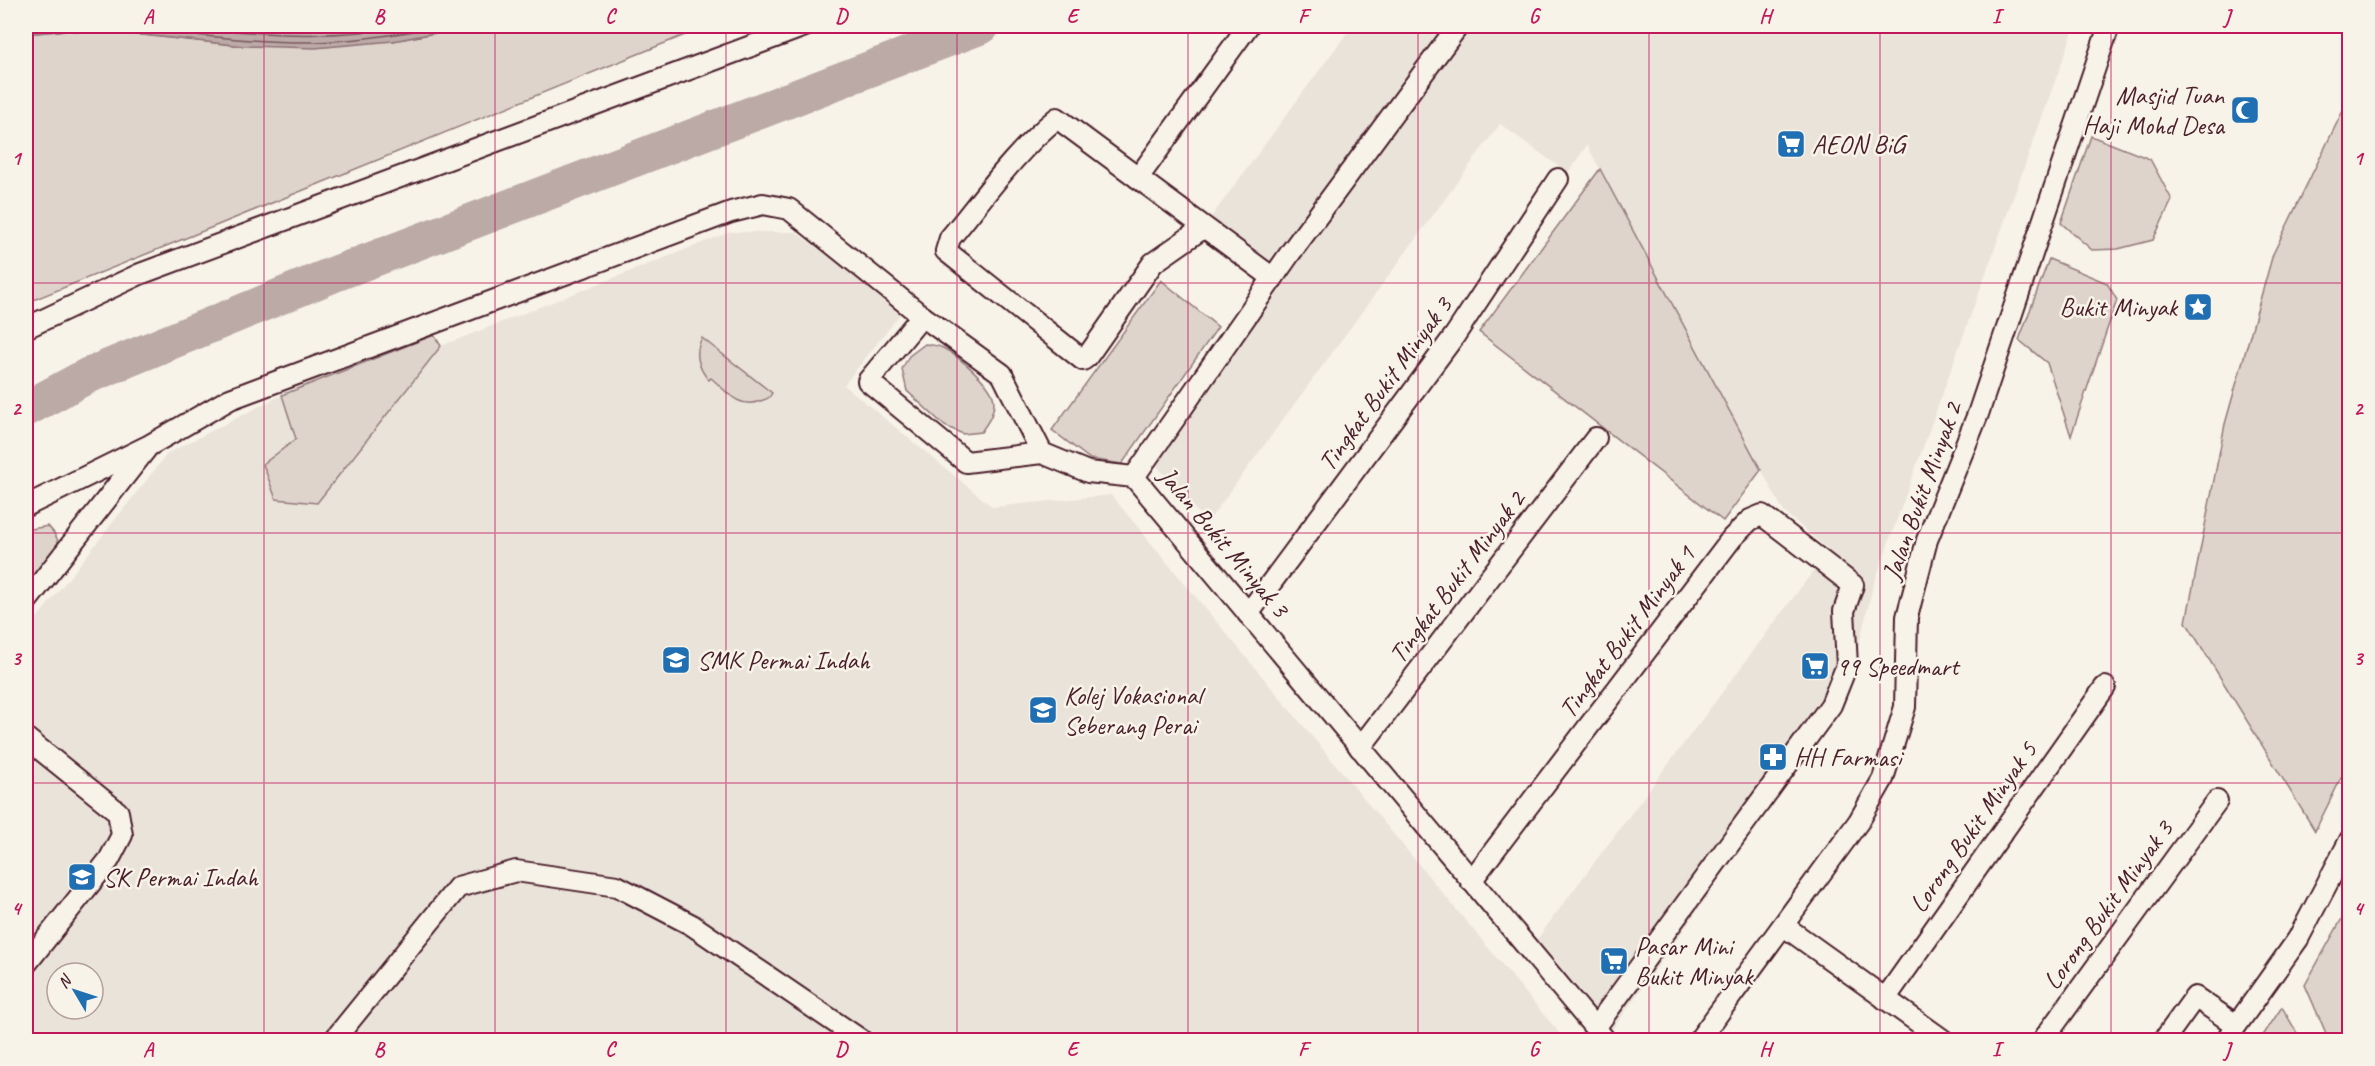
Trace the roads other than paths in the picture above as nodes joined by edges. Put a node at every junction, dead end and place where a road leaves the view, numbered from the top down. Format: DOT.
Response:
graph roads {
  1 [pos="805,26"];
  2 [pos="1248,26"];
  3 [pos="1458,26"];
  4 [pos="2109,26"];
  5 [pos="1138,178"];
  6 [pos="1558,179"];
  7 [pos="1203,228"];
  8 [pos="1273,278"];
  9 [pos="922,316"];
  10 [pos="26,328"];
  11 [pos="1596,438"];
  12 [pos="150,445"];
  13 [pos="1042,453"];
  14 [pos="1134,477"];
  15 [pos="26,506"];
  16 [pos="1853,585"];
  17 [pos="26,602"];
  18 [pos="1248,614"];
  19 [pos="2105,687"];
  20 [pos="26,738"];
  21 [pos="1360,748"];
  22 [pos="2217,801"];
  23 [pos="2349,840"];
  24 [pos="1471,881"];
  25 [pos="1784,926"];
  26 [pos="26,964"];
  27 [pos="1885,999"];
  28 [pos="2231,1033"];
  29 [pos="1600,1034"];
  30 [pos="334,1041"];
  31 [pos="861,1041"];
  32 [pos="1699,1041"];
  33 [pos="1943,1041"];
  34 [pos="2043,1041"];
  35 [pos="2164,1041"];
  1 -- 10 [label="street"];
  2 -- 5 [label="street"];
  3 -- 8 [label="street, Jalan Bukit Minyak 3"];
  4 -- 25 [label="street, Jalan Bukit Minyak 2"];
  5 -- 7 [label="street"];
  5 -- 7 [label="street"];
  6 -- 18 [label="street, Tingkat Bukit Minyak 3"];
  7 -- 8 [label="street"];
  8 -- 14 [label="street, Jalan Bukit Minyak 3"];
  9 -- 12 [label="street"];
  9 -- 13 [label="street"];
  9 -- 13 [label="street"];
  11 -- 21 [label="street, Tingkat Bukit Minyak 2"];
  12 -- 15 [label="street"];
  12 -- 17 [label="street"];
  13 -- 14 [label="street"];
  14 -- 18 [label="street, Jalan Bukit Minyak 3"];
  16 -- 24 [label="street, Tingkat Bukit Minyak 1"];
  16 -- 29 [label="street, Jalan Bukit Minyak 2"];
  18 -- 21 [label="street, Jalan Bukit Minyak 3"];
  19 -- 27 [label="street, Lorong Bukit Minyak 5"];
  20 -- 26 [label="street"];
  21 -- 24 [label="street, Jalan Bukit Minyak 3"];
  22 -- 34 [label="street, Lorong Bukit Minyak 3"];
  23 -- 28 [label="street"];
  24 -- 29 [label="street, Jalan Bukit Minyak 3"];
  25 -- 27 [label="street"];
  25 -- 32 [label="street, Jalan Bukit Minyak 2"];
  27 -- 33 [label="street"];
  28 -- 35 [label="street"];
  30 -- 31 [label="street"];
}
